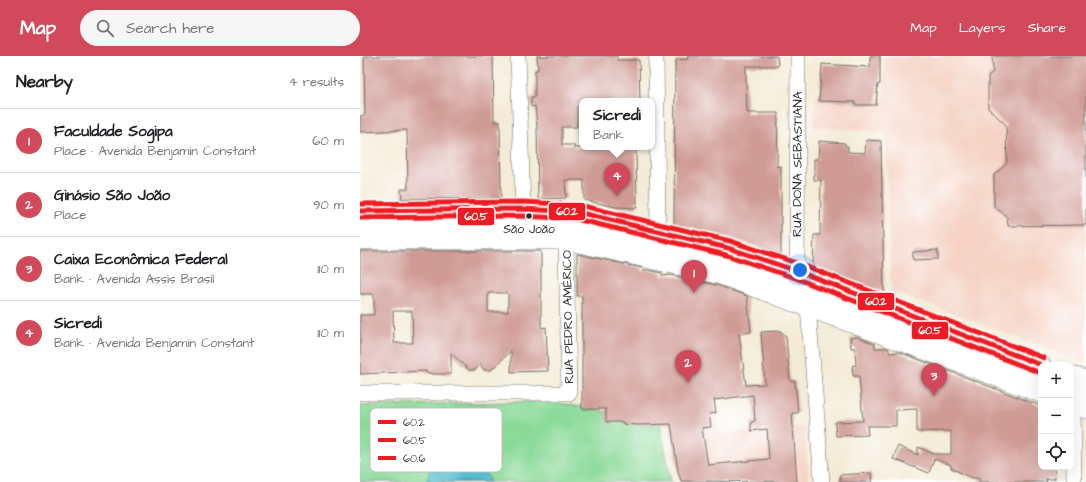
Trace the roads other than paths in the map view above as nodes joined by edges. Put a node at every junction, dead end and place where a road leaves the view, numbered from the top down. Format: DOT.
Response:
graph roads {
  1 [pos="518,56"];
  2 [pos="656,56"];
  3 [pos="798,56"];
  4 [pos="523,209"];
  5 [pos="403,210"];
  6 [pos="360,211"];
  7 [pos="360,225"];
  8 [pos="475,225"];
  9 [pos="658,231"];
  10 [pos="360,240"];
  11 [pos="404,240"];
  12 [pos="566,240"];
  13 [pos="797,271"];
  14 [pos="808,300"];
  15 [pos="887,306"];
  16 [pos="1038,364"];
  17 [pos="1074,377"];
  18 [pos="1038,378"];
  19 [pos="1086,380"];
  20 [pos="1038,392"];
  21 [pos="360,393"];
  22 [pos="1076,400"];
  23 [pos="822,482"];
  24 [pos="1074,482"];
  1 -- 4 [label="street"];
  2 -- 9 [label="street"];
  3 -- 13 [label="street, RUA DONA SEBASTIANA"];
  4 -- 5 [label="main road"];
  4 -- 9 [label="main road"];
  5 -- 6 [label="main road"];
  5 -- 8 [label="street"];
  7 -- 8 [label="street"];
  8 -- 11 [label="street"];
  8 -- 14 [label="street"];
  9 -- 13 [label="main road"];
  10 -- 11 [label="main road"];
  11 -- 12 [label="main road"];
  12 -- 14 [label="main road"];
  12 -- 21 [label="street, RUA PEDRO AMÉRICO"];
  13 -- 15 [label="main road"];
  14 -- 15 [label="street"];
  14 -- 18 [label="street"];
  14 -- 20 [label="main road"];
  14 -- 23 [label="street"];
  15 -- 16 [label="main road"];
  17 -- 19 [label="main road"];
  22 -- 24 [label="street"];
}
